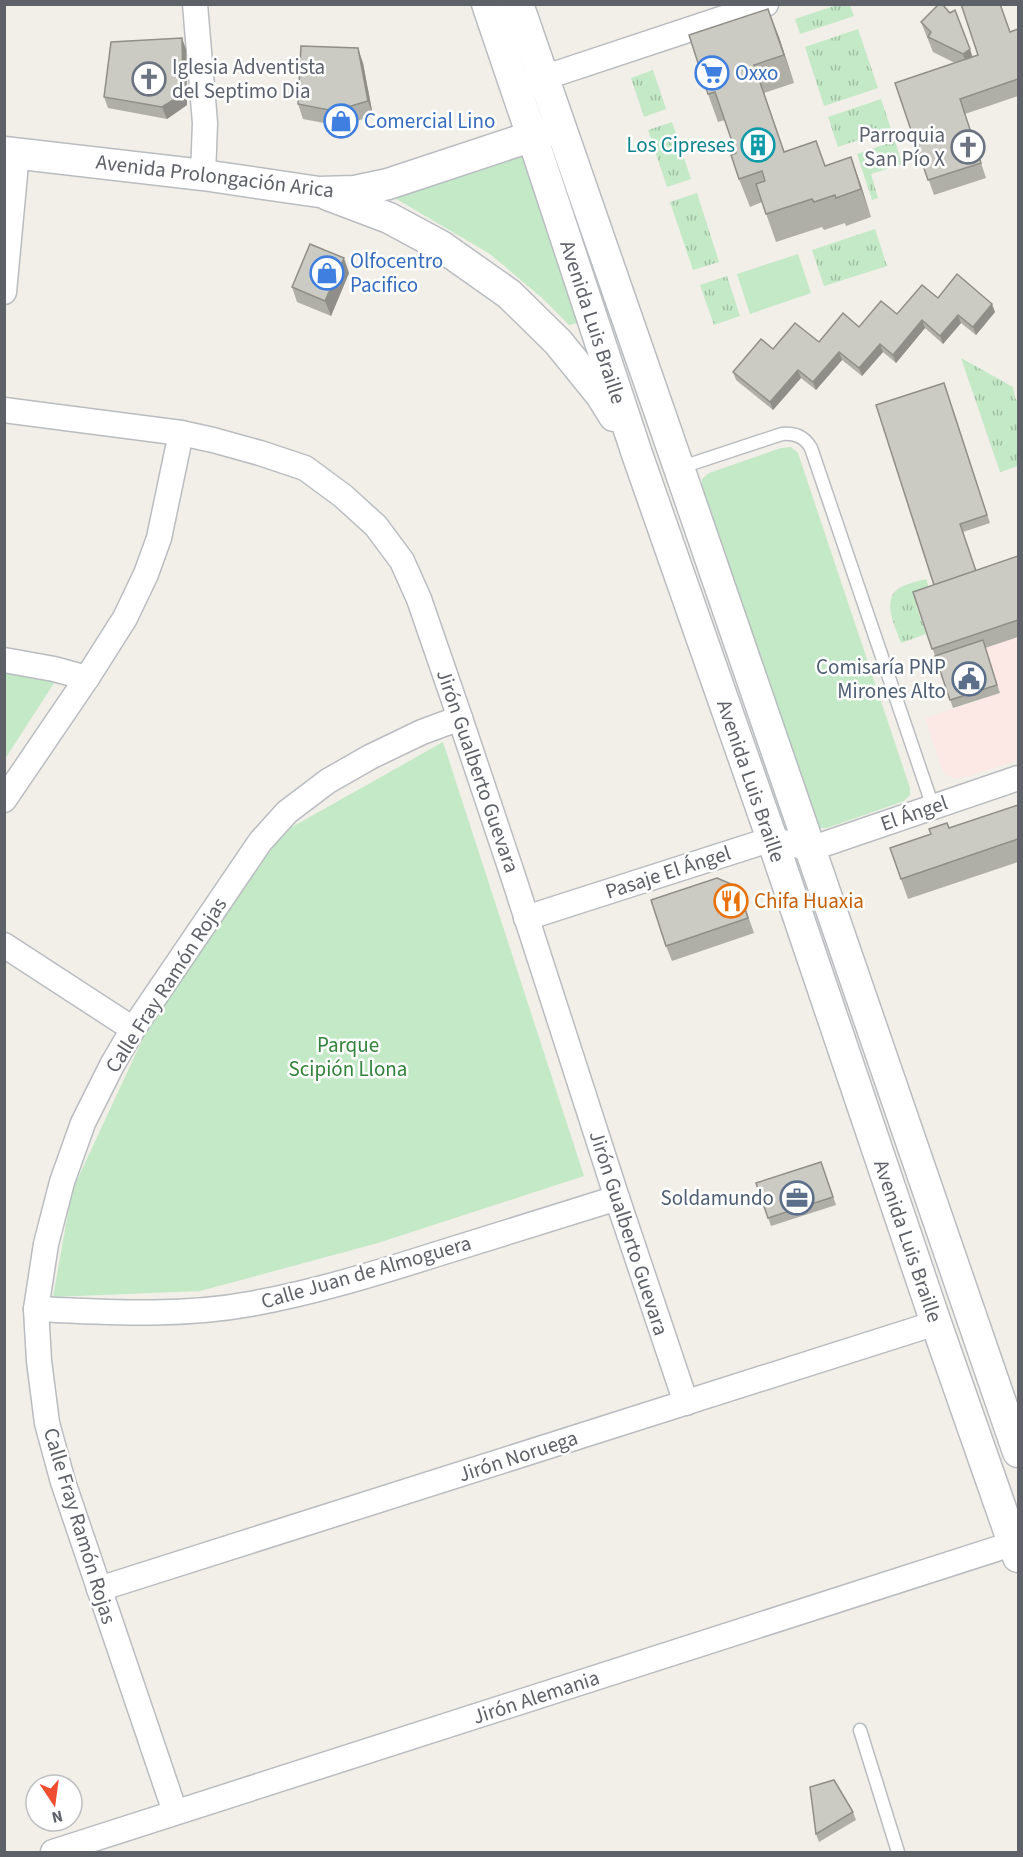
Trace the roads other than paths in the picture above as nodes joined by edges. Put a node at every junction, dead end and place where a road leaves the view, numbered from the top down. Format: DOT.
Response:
graph roads {
  1 [pos="195,4"];
  2 [pos="486,4"];
  3 [pos="518,4"];
  4 [pos="766,4"];
  5 [pos="543,78"];
  6 [pos="515,87"];
  7 [pos="546,131"];
  8 [pos="11,153"];
  9 [pos="203,175"];
  10 [pos="320,192"];
  11 [pos="4,292"];
  12 [pos="4,410"];
  13 [pos="182,433"];
  14 [pos="637,454"];
  15 [pos="679,468"];
  16 [pos="4,660"];
  17 [pos="87,678"];
  18 [pos="460,718"];
  19 [pos="1018,778"];
  20 [pos="4,800"];
  21 [pos="933,807"];
  22 [pos="771,839"];
  23 [pos="810,849"];
  24 [pos="526,918"];
  25 [pos="4,945"];
  26 [pos="133,1029"];
  27 [pos="617,1198"];
  28 [pos="36,1309"];
  29 [pos="936,1323"];
  30 [pos="686,1403"];
  31 [pos="1018,1452"];
  32 [pos="1017,1548"];
  33 [pos="99,1589"];
  34 [pos="860,1730"];
  35 [pos="175,1812"];
  36 [pos="53,1852"];
  37 [pos="898,1852"];
  1 -- 9 [label="street"];
  2 -- 6 [label="street, Avenida Luis Braille"];
  3 -- 5 [label="street, Avenida Luis Braille"];
  4 -- 5 [label="street"];
  5 -- 6 [label="street"];
  5 -- 7 [label="street, Avenida Luis Braille"];
  6 -- 7 [label="street, Avenida Luis Braille"];
  7 -- 10 [label="street, Avenida Prolongación Arica"];
  7 -- 14 [label="street, Avenida Luis Braille"];
  7 -- 15 [label="street, Avenida Luis Braille"];
  8 -- 9 [label="street, Avenida Prolongación Arica"];
  8 -- 11 [label="street"];
  9 -- 10 [label="street, Avenida Prolongación Arica"];
  10 -- 14 [label="street"];
  12 -- 13 [label="street, Jirón Gualberto Guevara"];
  13 -- 17 [label="street"];
  13 -- 18 [label="street, Jirón Gualberto Guevara"];
  14 -- 22 [label="street, Avenida Luis Braille"];
  15 -- 21 [label="lane"];
  15 -- 23 [label="street, Avenida Luis Braille"];
  16 -- 17 [label="street"];
  17 -- 20 [label="street"];
  18 -- 24 [label="street, Jirón Gualberto Guevara"];
  18 -- 26 [label="street, Calle Fray Ramón Rojas"];
  19 -- 21 [label="street, El Ángel"];
  21 -- 23 [label="street, El Ángel"];
  22 -- 23 [label="street"];
  22 -- 24 [label="street, Pasaje El Ángel"];
  22 -- 29 [label="street, Avenida Luis Braille"];
  23 -- 31 [label="street, Avenida Luis Braille"];
  24 -- 27 [label="street, Jirón Gualberto Guevara"];
  25 -- 26 [label="street"];
  26 -- 28 [label="street, Calle Fray Ramón Rojas"];
  27 -- 28 [label="street, Calle Juan de Almoguera"];
  27 -- 30 [label="street, Jirón Gualberto Guevara"];
  28 -- 33 [label="street, Calle Fray Ramón Rojas"];
  29 -- 30 [label="street, Jirón Noruega"];
  29 -- 32 [label="street, Avenida Luis Braille"];
  30 -- 33 [label="street, Jirón Noruega"];
  32 -- 35 [label="street, Jirón Alemania"];
  33 -- 35 [label="street, Calle Fray Ramón Rojas"];
  34 -- 37 [label="lane"];
  35 -- 36 [label="street, Jirón Alemania"];
}
